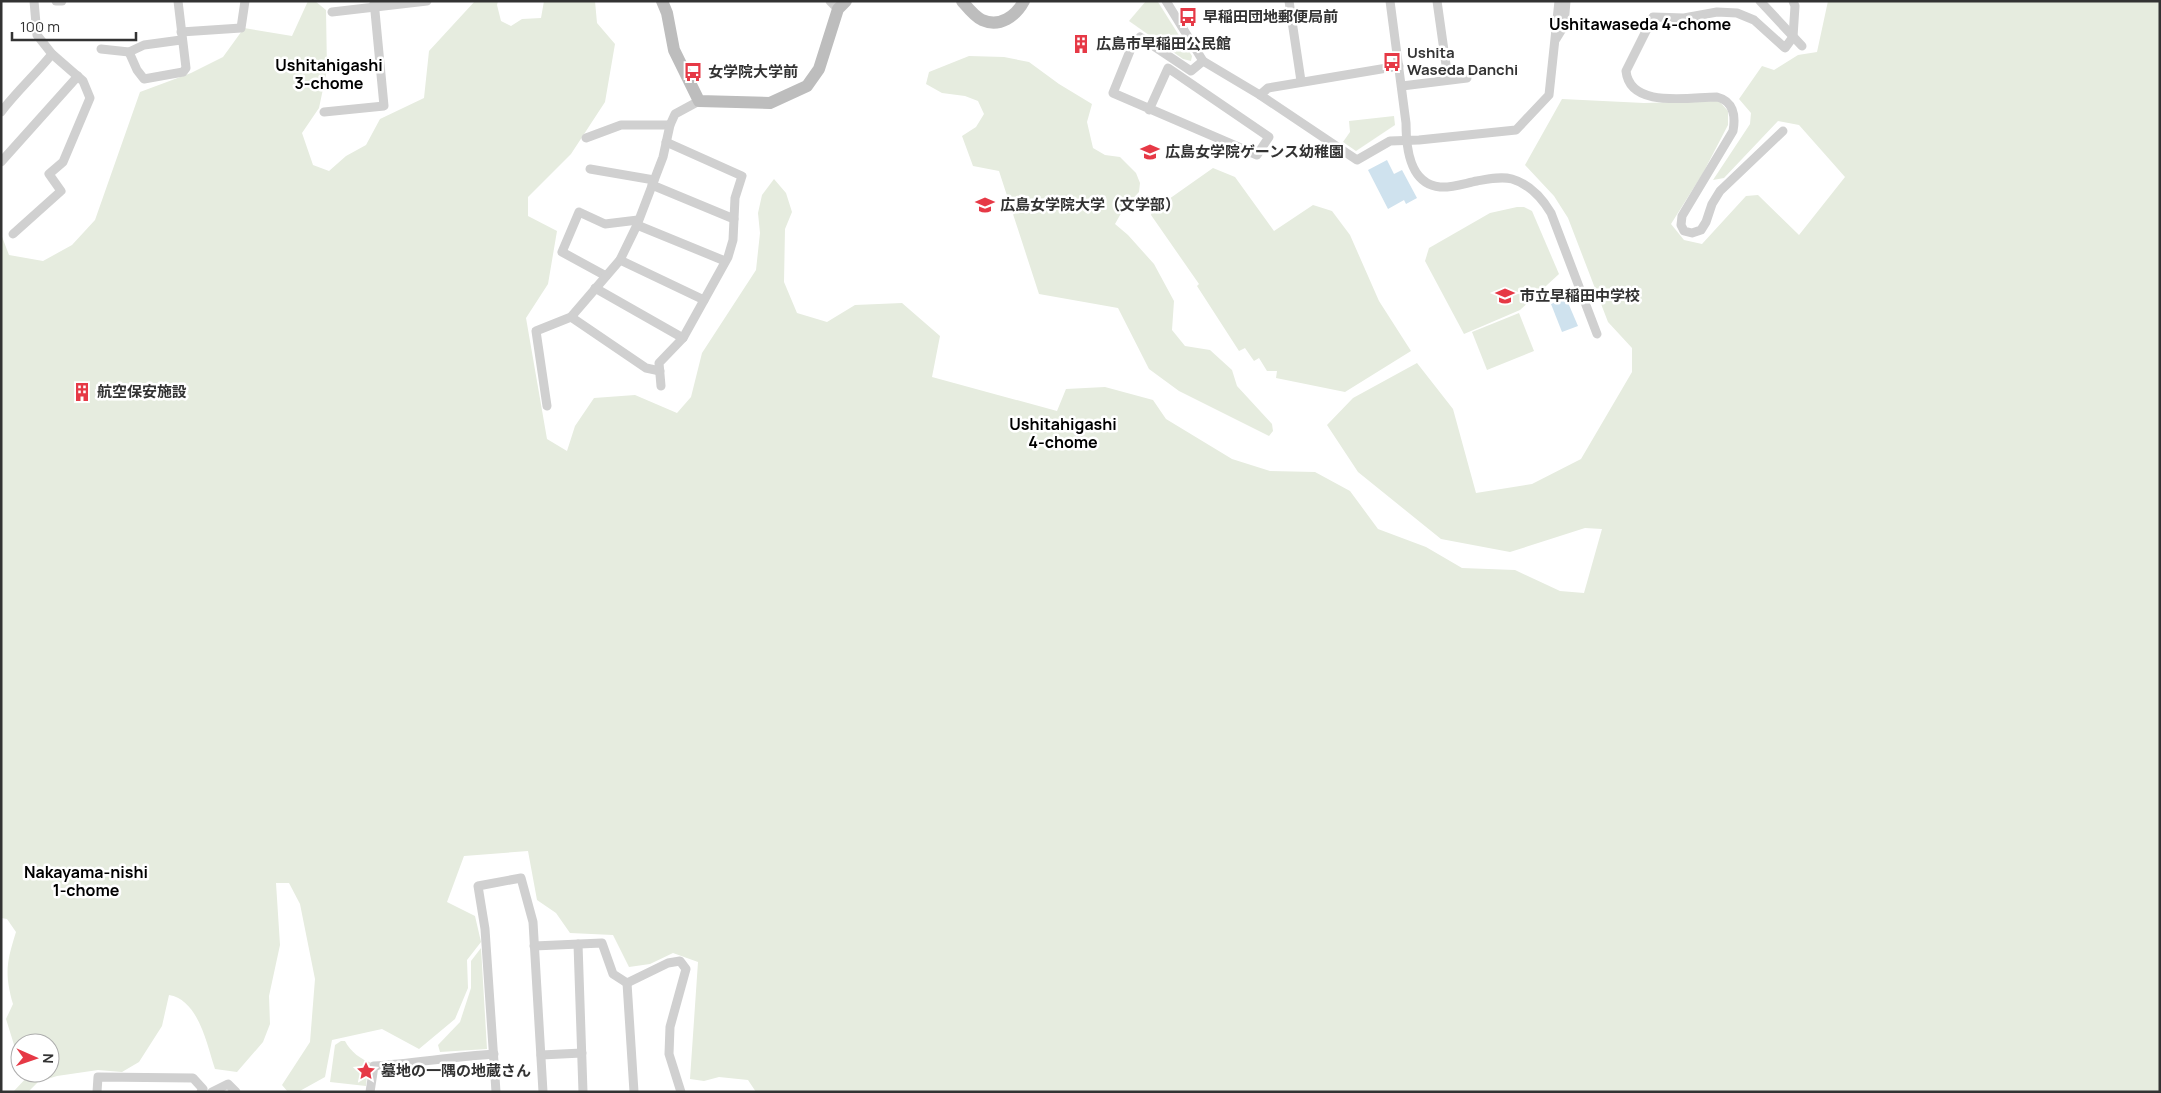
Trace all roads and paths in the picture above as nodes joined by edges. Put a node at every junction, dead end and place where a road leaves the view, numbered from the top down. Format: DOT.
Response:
graph roads {
  1 [pos="34,1"];
  2 [pos="56,1"];
  3 [pos="62,1"];
  4 [pos="178,1"];
  5 [pos="245,1"];
  6 [pos="662,1"];
  7 [pos="962,1"];
  8 [pos="1024,1"];
  9 [pos="1166,1"];
  10 [pos="1289,1"];
  11 [pos="1390,1"];
  12 [pos="1437,1"];
  13 [pos="1559,1"];
  14 [pos="1566,1"];
  15 [pos="1760,1"];
  16 [pos="1793,1"];
  17 [pos="427,2"];
  18 [pos="374,4"];
  19 [pos="838,4"];
  20 [pos="332,12"];
  21 [pos="181,36"];
  22 [pos="1794,37"];
  23 [pos="1554,42"];
  24 [pos="1802,46"];
  25 [pos="101,49"];
  26 [pos="129,52"];
  27 [pos="52,54"];
  28 [pos="1203,61"];
  29 [pos="1399,66"];
  30 [pos="78,76"];
  31 [pos="1467,78"];
  32 [pos="1448,80"];
  33 [pos="1301,81"];
  34 [pos="1402,86"];
  35 [pos="1260,95"];
  36 [pos="699,101"];
  37 [pos="1149,110"];
  38 [pos="1,112"];
  39 [pos="324,112"];
  40 [pos="670,125"];
  41 [pos="1784,131"];
  42 [pos="586,138"];
  43 [pos="1406,140"];
  44 [pos="666,142"];
  45 [pos="1,162"];
  46 [pos="590,169"];
  47 [pos="653,183"];
  48 [pos="734,219"];
  49 [pos="638,222"];
  50 [pos="13,234"];
  51 [pos="620,260"];
  52 [pos="726,262"];
  53 [pos="606,276"];
  54 [pos="595,288"];
  55 [pos="704,300"];
  56 [pos="571,318"];
  57 [pos="1597,334"];
  58 [pos="683,338"];
  59 [pos="660,371"];
  60 [pos="662,386"];
  61 [pos="547,406"];
  62 [pos="578,944"];
  63 [pos="534,946"];
  64 [pos="627,983"];
  65 [pos="582,1052"];
  66 [pos="494,1054"];
  67 [pos="541,1055"];
  68 [pos="97,1092"];
  69 [pos="201,1092"];
  70 [pos="212,1092"];
  71 [pos="236,1092"];
  72 [pos="370,1092"];
  73 [pos="496,1092"];
  74 [pos="543,1092"];
  75 [pos="584,1092"];
  76 [pos="634,1092"];
  77 [pos="680,1092"];
  1 -- 27 [label="street"];
  2 -- 3 [label="street"];
  4 -- 21 [label="street"];
  5 -- 21 [label="street"];
  6 -- 36 [label="street"];
  7 -- 8 [label="street"];
  9 -- 28 [label="street"];
  10 -- 33 [label="street"];
  11 -- 29 [label="street"];
  12 -- 32 [label="street"];
  13 -- 23 [label="street"];
  14 -- 23 [label="street"];
  15 -- 22 [label="street"];
  16 -- 22 [label="street"];
  17 -- 18 [label="street"];
  18 -- 20 [label="street"];
  18 -- 39 [label="street"];
  19 -- 36 [label="street"];
  21 -- 26 [label="street"];
  21 -- 26 [label="street"];
  22 -- 24 [label="street"];
  22 -- 41 [label="street"];
  23 -- 43 [label="street"];
  25 -- 26 [label="street"];
  27 -- 30 [label="street"];
  27 -- 38 [label="street"];
  28 -- 35 [label="street"];
  28 -- 37 [label="street"];
  29 -- 33 [label="street"];
  29 -- 34 [label="street"];
  30 -- 45 [label="street"];
  30 -- 50 [label="street"];
  31 -- 32 [label="street"];
  32 -- 34 [label="street"];
  33 -- 35 [label="street"];
  34 -- 43 [label="street"];
  35 -- 43 [label="street"];
  36 -- 40 [label="street"];
  37 -- 37 [label="street"];
  40 -- 42 [label="street"];
  40 -- 44 [label="street"];
  43 -- 57 [label="street"];
  44 -- 47 [label="street"];
  44 -- 48 [label="street"];
  46 -- 47 [label="street"];
  47 -- 48 [label="street"];
  47 -- 49 [label="street"];
  48 -- 52 [label="street"];
  49 -- 51 [label="street"];
  49 -- 52 [label="street"];
  49 -- 53 [label="street"];
  51 -- 53 [label="street"];
  51 -- 55 [label="street"];
  52 -- 55 [label="street"];
  53 -- 54 [label="street"];
  54 -- 56 [label="street"];
  54 -- 58 [label="street"];
  55 -- 58 [label="street"];
  56 -- 59 [label="street"];
  56 -- 61 [label="street"];
  58 -- 59 [label="street"];
  59 -- 60 [label="street"];
  62 -- 63 [label="street"];
  62 -- 64 [label="street"];
  62 -- 65 [label="street"];
  63 -- 66 [label="street"];
  63 -- 67 [label="street"];
  64 -- 76 [label="street"];
  64 -- 77 [label="street"];
  65 -- 67 [label="street"];
  65 -- 75 [label="street"];
  66 -- 72 [label="street"];
  66 -- 73 [label="street"];
  67 -- 74 [label="street"];
  68 -- 69 [label="street"];
  70 -- 71 [label="street"];
}
